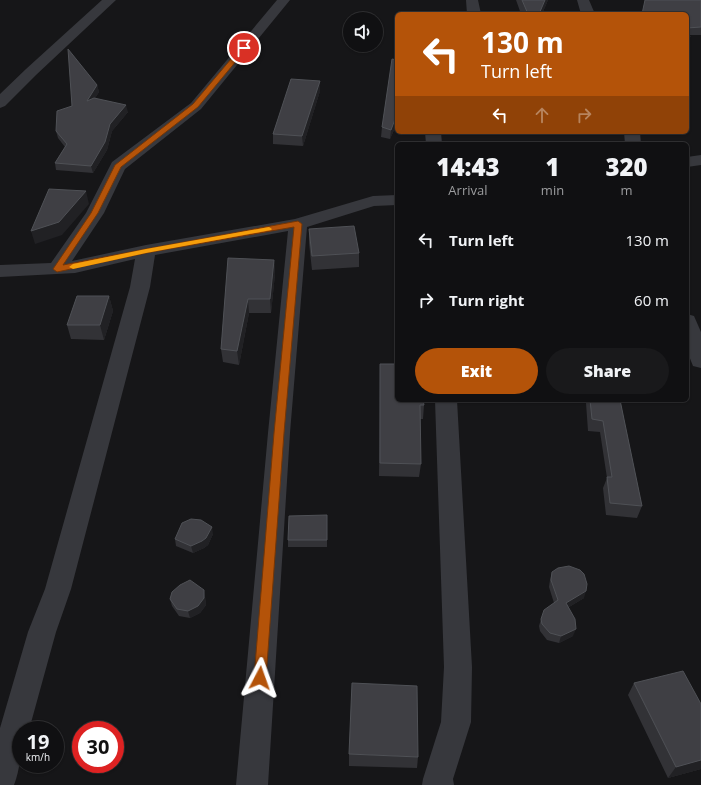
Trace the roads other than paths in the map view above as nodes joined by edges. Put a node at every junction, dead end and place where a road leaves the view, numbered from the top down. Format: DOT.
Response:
graph roads {
  1 [pos="110,0"];
  2 [pos="284,0"];
  3 [pos="472,0"];
  4 [pos="583,0"];
  5 [pos="474,12"];
  6 [pos="587,12"];
  7 [pos="0,103"];
  8 [pos="701,160"];
  9 [pos="689,162"];
  10 [pos="395,200"];
  11 [pos="298,224"];
  12 [pos="146,251"];
  13 [pos="57,269"];
  14 [pos="0,271"];
  15 [pos="689,326"];
  16 [pos="701,361"];
  17 [pos="446,402"];
  18 [pos="0,781"];
  19 [pos="252,785"];
  20 [pos="438,785"];
  1 -- 7 [label="street"];
  2 -- 13 [label="street"];
  3 -- 5 [label="street"];
  4 -- 6 [label="street"];
  8 -- 9 [label="street"];
  10 -- 11 [label="street"];
  11 -- 12 [label="street"];
  11 -- 19 [label="street"];
  12 -- 13 [label="street"];
  12 -- 18 [label="street"];
  13 -- 14 [label="street"];
  15 -- 16 [label="street"];
  17 -- 20 [label="street"];
}
